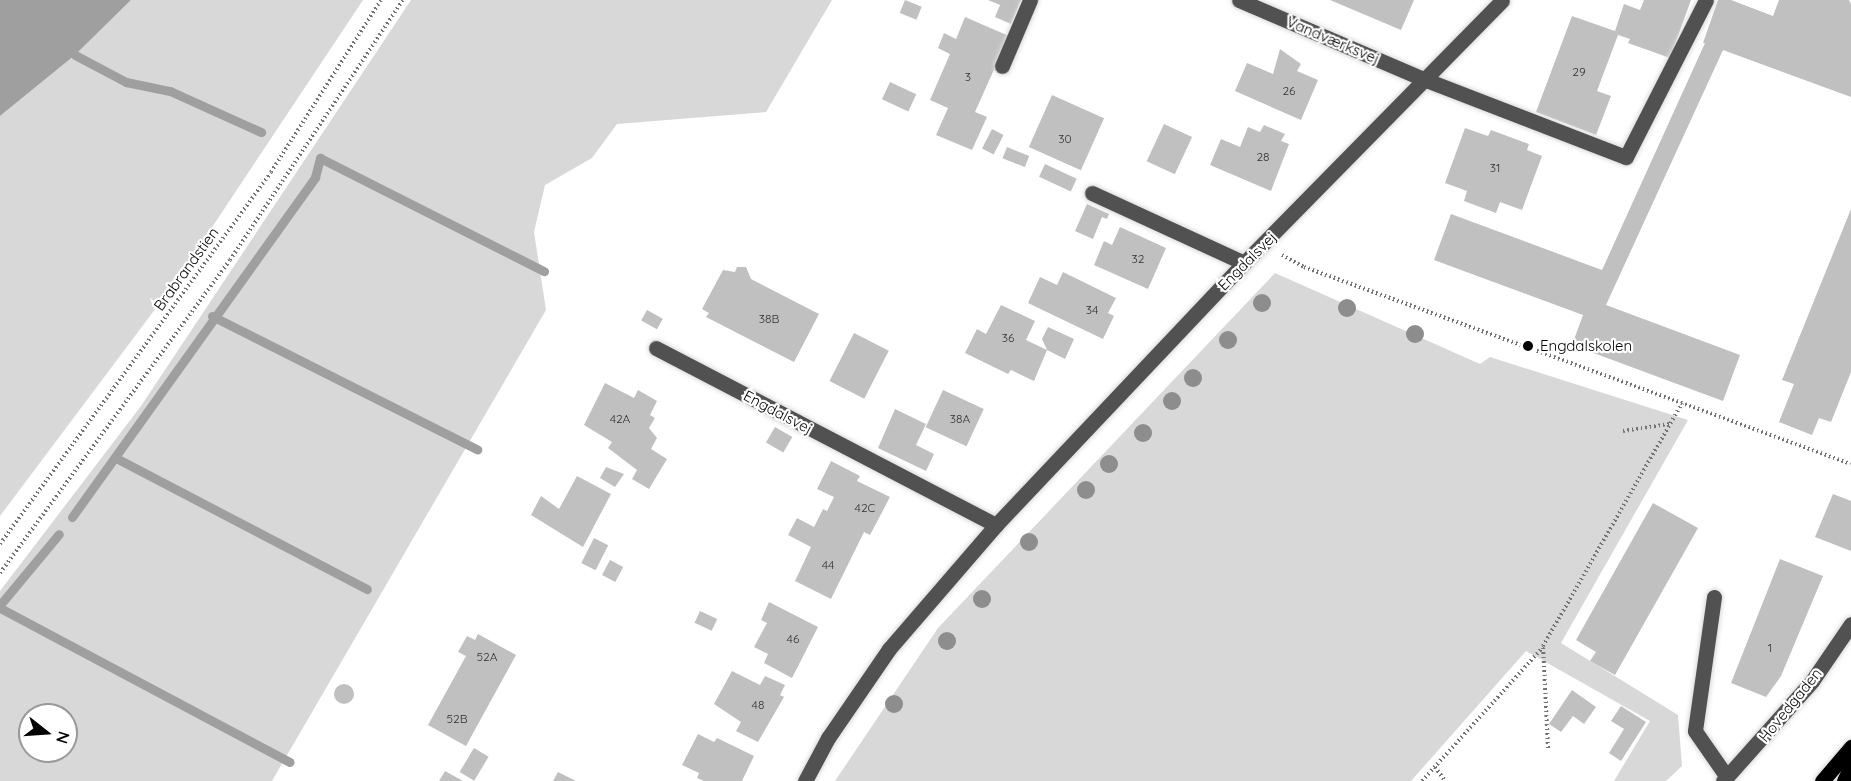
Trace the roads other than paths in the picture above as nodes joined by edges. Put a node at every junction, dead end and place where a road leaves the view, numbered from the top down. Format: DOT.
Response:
graph roads {
  1 [pos="1030,0"];
  2 [pos="1239,0"];
  3 [pos="1502,0"];
  4 [pos="1706,0"];
  5 [pos="1002,66"];
  6 [pos="1426,80"];
  7 [pos="1092,193"];
  8 [pos="1244,263"];
  9 [pos="656,348"];
  10 [pos="996,525"];
  11 [pos="1714,597"];
  12 [pos="1851,624"];
  13 [pos="1851,747"];
  14 [pos="1851,766"];
  15 [pos="1724,779"];
  16 [pos="805,781"];
  17 [pos="1822,781"];
  18 [pos="1844,781"];
  1 -- 5 [label="street"];
  2 -- 6 [label="street, Vandværksvej"];
  3 -- 6 [label="street, Engdalsvej"];
  4 -- 6 [label="street, Vandværksvej"];
  6 -- 8 [label="street, Engdalsvej"];
  7 -- 8 [label="street"];
  8 -- 10 [label="street, Engdalsvej"];
  9 -- 10 [label="street, Engdalsvej"];
  10 -- 16 [label="street, Engdalsvej"];
  11 -- 15 [label="street"];
  12 -- 15 [label="street, Hovedgaden"];
  13 -- 17 [label="main road"];
  14 -- 18 [label="main road"];
}
